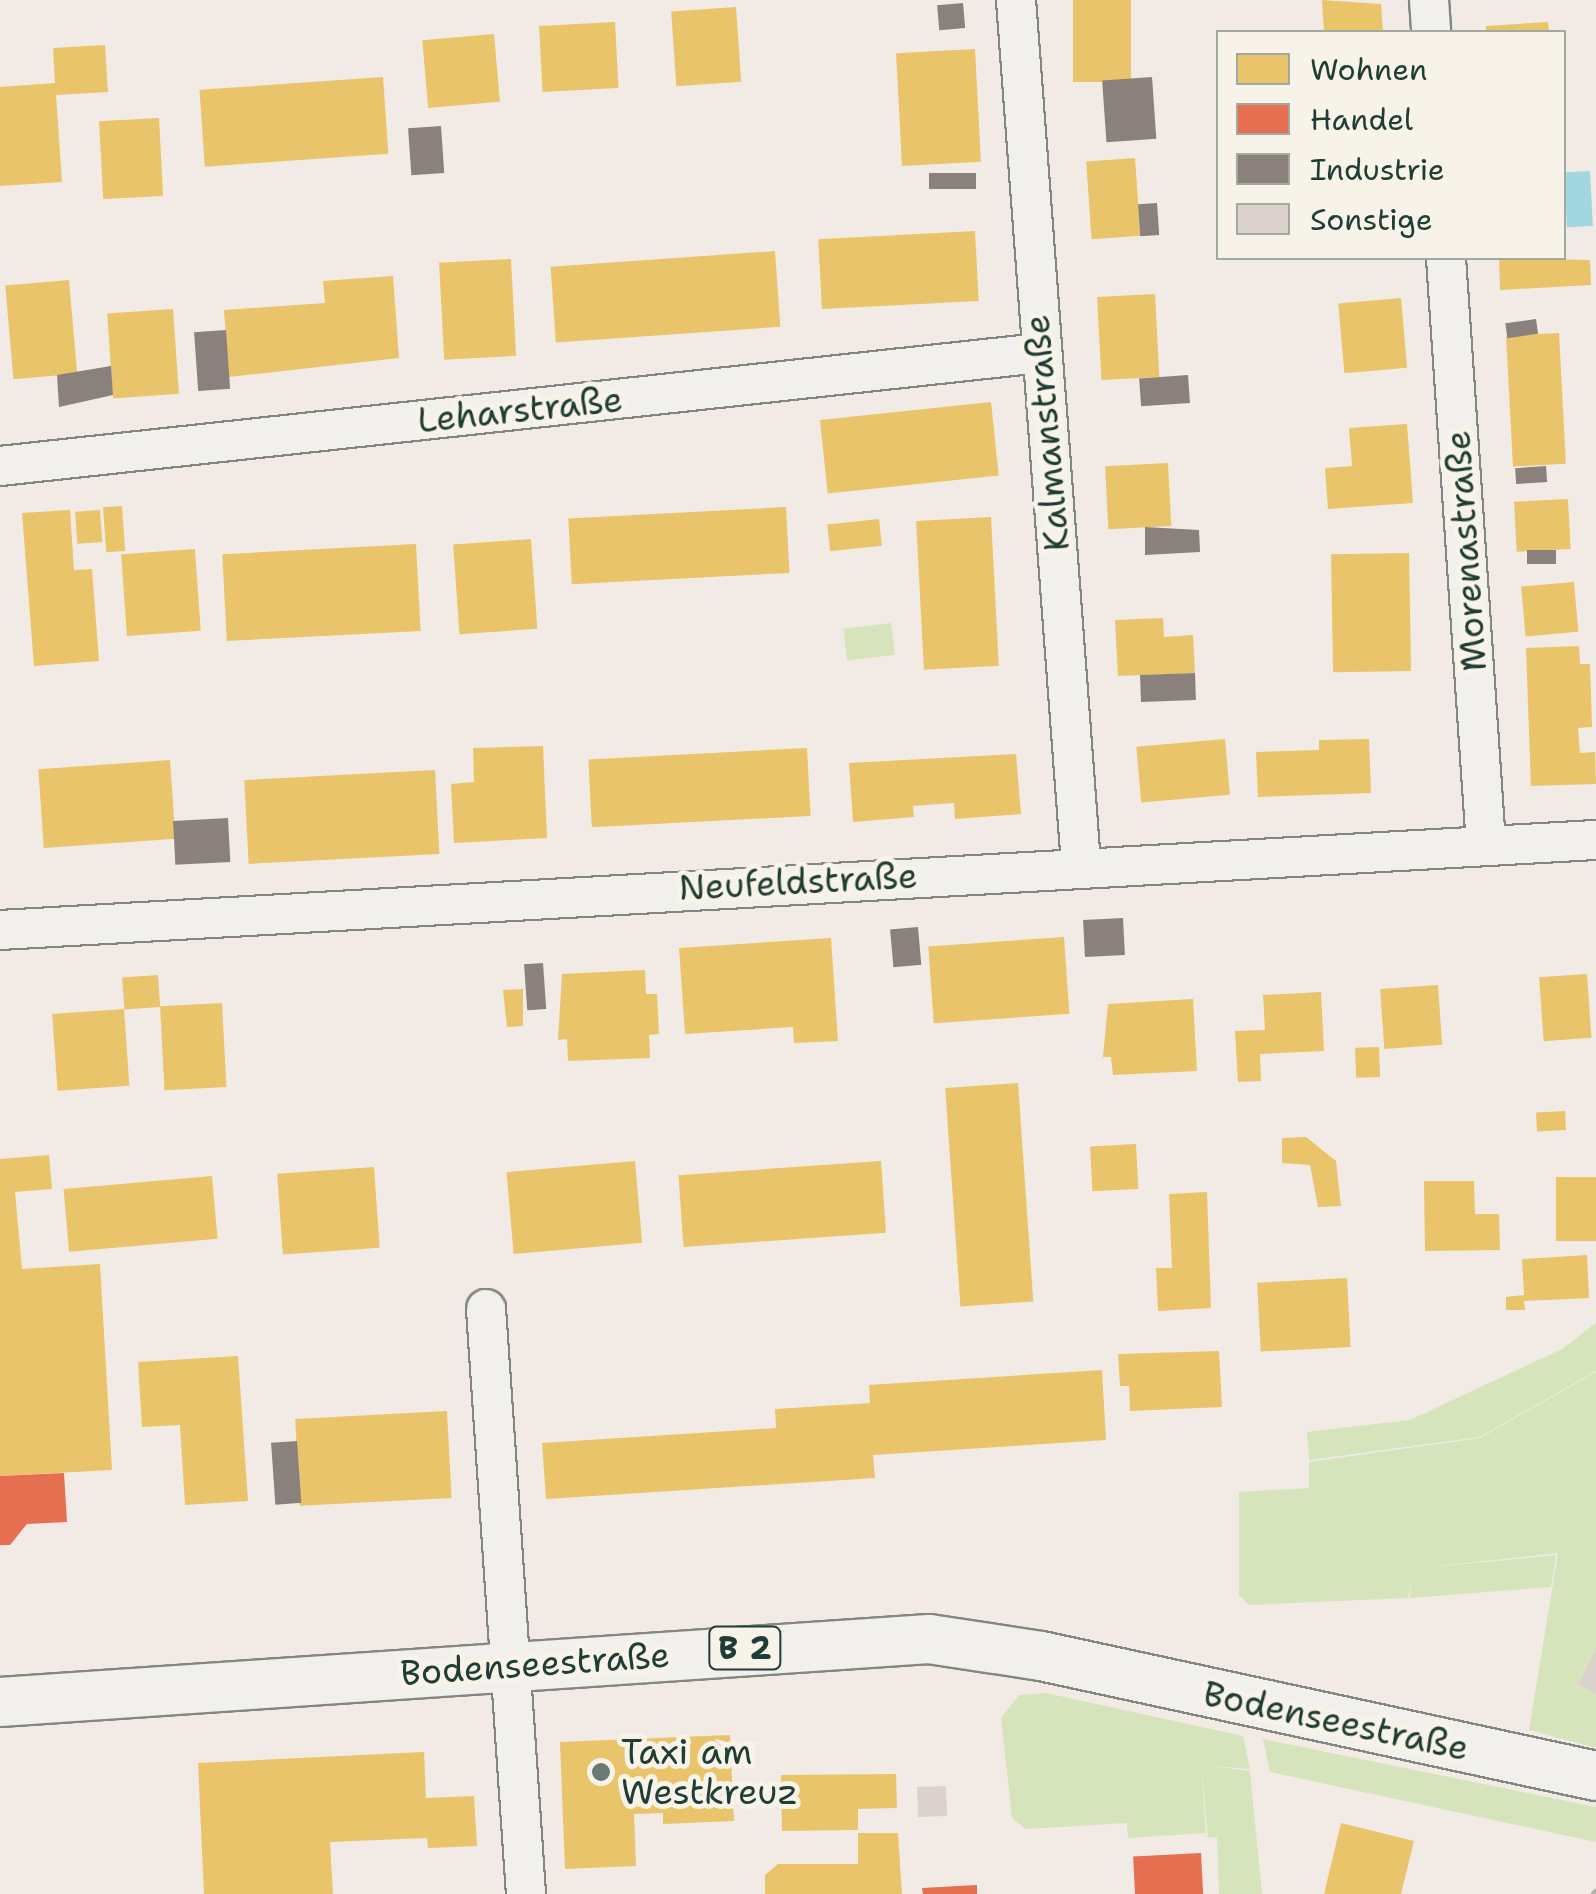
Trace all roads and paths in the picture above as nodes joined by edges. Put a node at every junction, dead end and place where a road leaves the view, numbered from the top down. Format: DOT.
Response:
graph roads {
  1 [pos="1016,0"];
  2 [pos="1428,0"];
  3 [pos="1431,30"];
  4 [pos="1446,260"];
  5 [pos="1040,352"];
  6 [pos="0,466"];
  7 [pos="1596,840"];
  8 [pos="1486,845"];
  9 [pos="1081,865"];
  10 [pos="0,930"];
  11 [pos="486,1309"];
  12 [pos="516,1664"];
  13 [pos="0,1702"];
  14 [pos="1596,1776"];
  15 [pos="526,1894"];
  1 -- 5 [label="street, Kalmanstraße"];
  2 -- 3 [label="street"];
  4 -- 8 [label="street, Morenastraße"];
  5 -- 6 [label="street, Leharstraße"];
  5 -- 9 [label="street, Kalmanstraße"];
  7 -- 8 [label="street, Neufeldstraße"];
  8 -- 9 [label="street, Neufeldstraße"];
  9 -- 10 [label="street, Neufeldstraße"];
  11 -- 12 [label="street"];
  12 -- 13 [label="main road, Bodenseestraße / B 2"];
  12 -- 14 [label="main road, Bodenseestraße / B 2"];
  12 -- 15 [label="street"];
}
